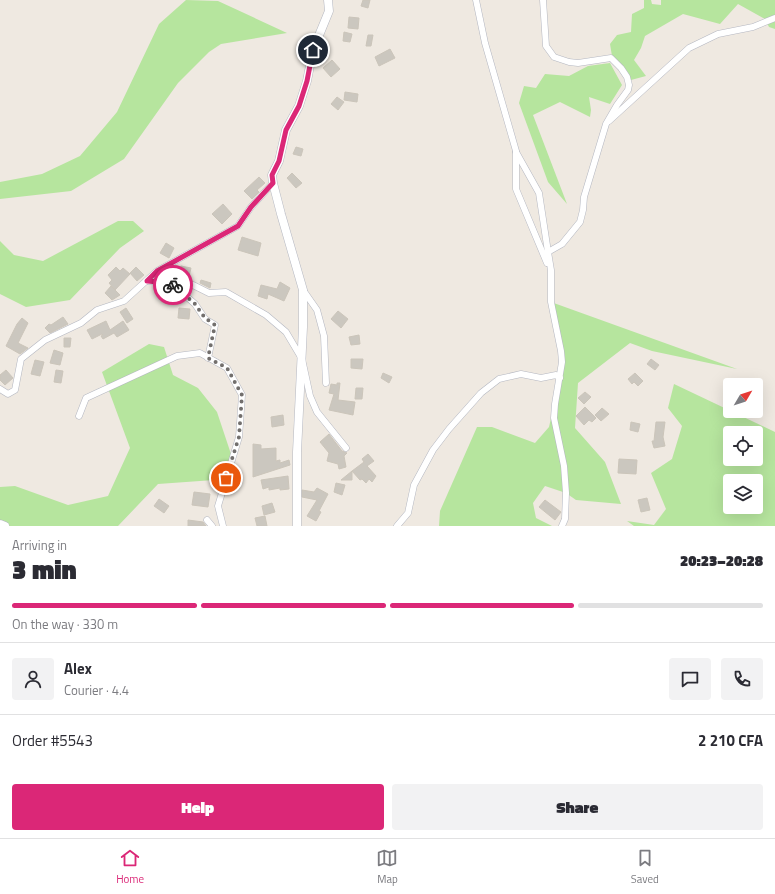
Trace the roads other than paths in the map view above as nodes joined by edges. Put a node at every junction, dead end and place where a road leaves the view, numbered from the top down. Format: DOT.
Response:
graph roads {
  1 [pos="328,0"];
  2 [pos="476,0"];
  3 [pos="543,0"];
  4 [pos="775,18"];
  5 [pos="606,124"];
  6 [pos="516,151"];
  7 [pos="273,183"];
  8 [pos="548,252"];
  9 [pos="551,270"];
  10 [pos="147,281"];
  11 [pos="171,283"];
  12 [pos="303,290"];
  13 [pos="208,358"];
  14 [pos="302,359"];
  15 [pos="560,378"];
  16 [pos="326,383"];
  17 [pos="0,389"];
  18 [pos="79,416"];
  19 [pos="346,448"];
  20 [pos="207,520"];
  21 [pos="0,524"];
  22 [pos="5,526"];
  23 [pos="212,526"];
  24 [pos="223,526"];
  25 [pos="297,526"];
  26 [pos="397,526"];
  27 [pos="562,526"];
  1 -- 7 [label="street"];
  2 -- 6 [label="street"];
  3 -- 5 [label="street"];
  4 -- 5 [label="street"];
  5 -- 8 [label="street"];
  6 -- 8 [label="street"];
  6 -- 9 [label="street"];
  7 -- 10 [label="street"];
  7 -- 12 [label="street"];
  8 -- 9 [label="street"];
  9 -- 15 [label="street"];
  10 -- 11 [label="street"];
  10 -- 17 [label="street"];
  11 -- 13 [label="street"];
  11 -- 14 [label="street"];
  12 -- 14 [label="street"];
  12 -- 16 [label="street"];
  13 -- 18 [label="street"];
  13 -- 24 [label="street"];
  14 -- 19 [label="street"];
  14 -- 25 [label="street"];
  15 -- 26 [label="street"];
  15 -- 27 [label="street"];
  20 -- 23 [label="street"];
  21 -- 22 [label="street"];
}
